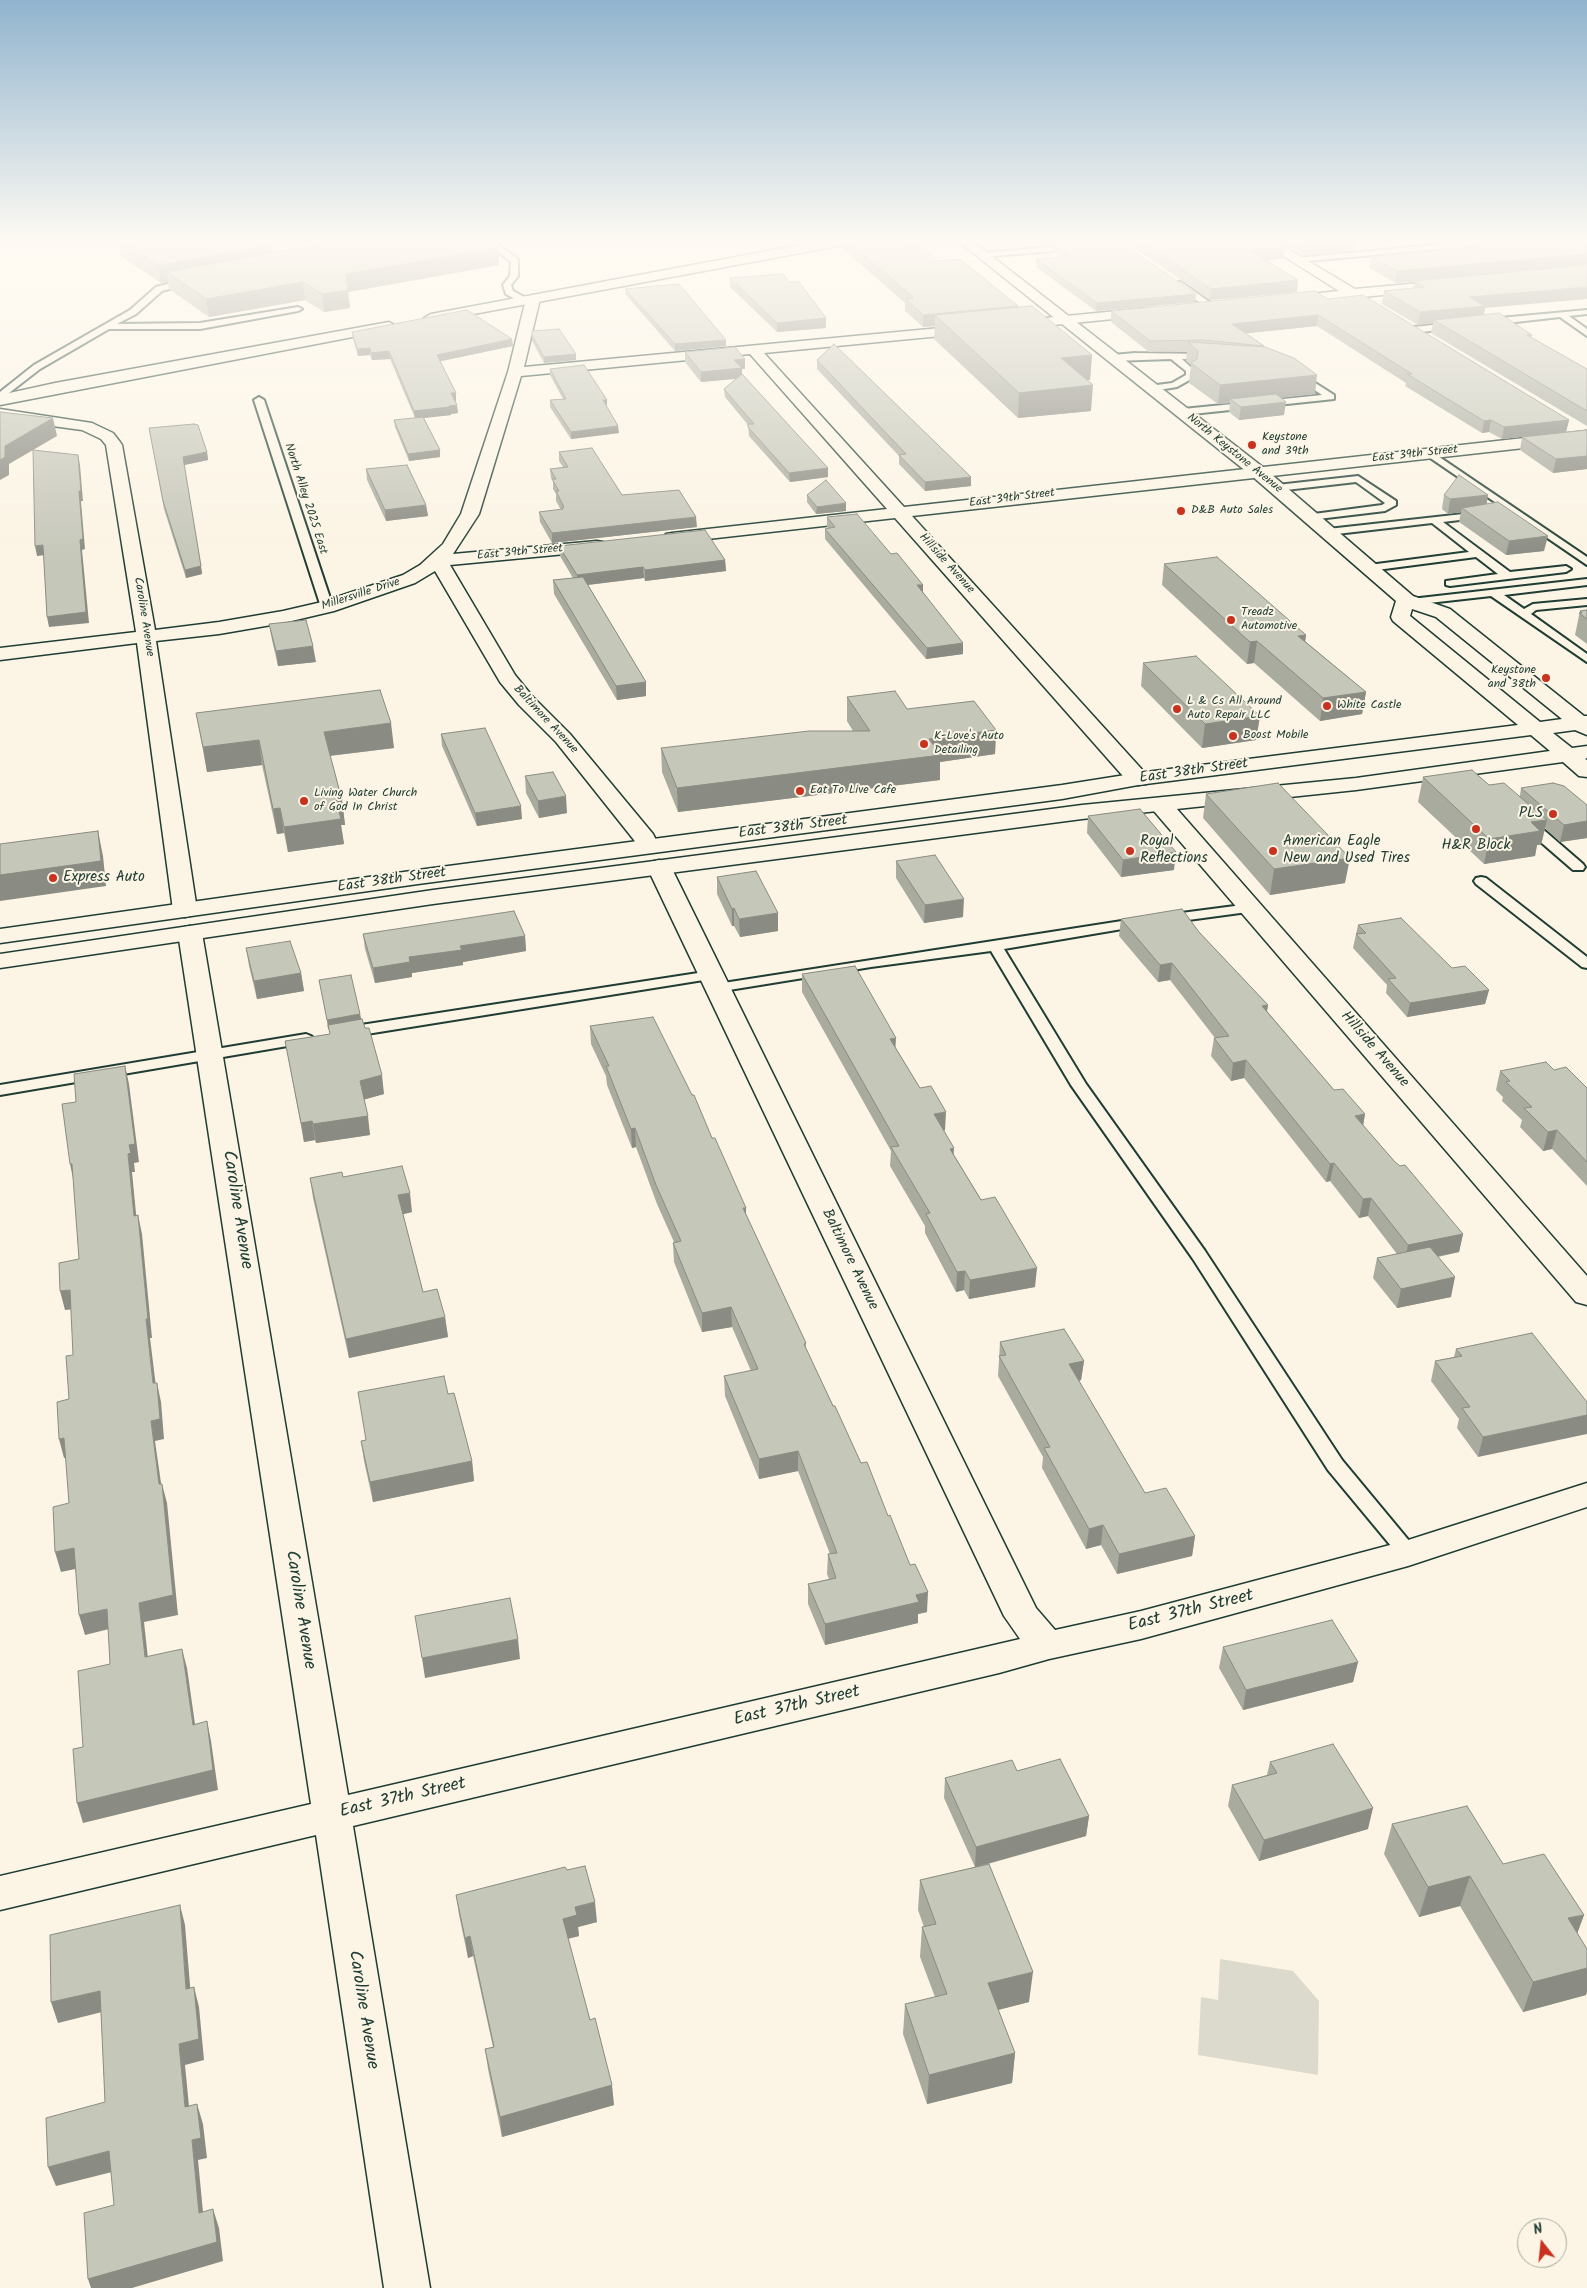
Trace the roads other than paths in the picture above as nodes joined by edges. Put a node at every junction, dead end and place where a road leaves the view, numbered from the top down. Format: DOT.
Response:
graph roads {
  1 [pos="75,347"];
  2 [pos="278,347"];
  3 [pos="520,347"];
  4 [pos="777,347"];
  5 [pos="1099,347"];
  6 [pos="753,349"];
  7 [pos="1172,356"];
  8 [pos="1113,358"];
  9 [pos="1220,358"];
  10 [pos="515,372"];
  11 [pos="1290,372"];
  12 [pos="1190,376"];
  13 [pos="1152,380"];
  14 [pos="0,399"];
  15 [pos="259,400"];
  16 [pos="1183,412"];
  17 [pos="0,414"];
  18 [pos="1570,425"];
  19 [pos="1587,436"];
  20 [pos="1429,453"];
  21 [pos="1313,466"];
  22 [pos="1258,472"];
  23 [pos="1344,484"];
  24 [pos="1276,488"];
  25 [pos="900,512"];
  26 [pos="1488,514"];
  27 [pos="1310,516"];
  28 [pos="1434,520"];
  29 [pos="1328,532"];
  30 [pos="656,539"];
  31 [pos="617,544"];
  32 [pos="1478,554"];
  33 [pos="438,560"];
  34 [pos="1587,562"];
  35 [pos="1369,568"];
  36 [pos="1566,569"];
  37 [pos="1508,576"];
  38 [pos="1587,582"];
  39 [pos="1450,583"];
  40 [pos="1565,584"];
  41 [pos="1494,593"];
  42 [pos="1409,601"];
  43 [pos="1586,601"];
  44 [pos="327,607"];
  45 [pos="1524,614"];
  46 [pos="146,636"];
  47 [pos="0,654"];
  48 [pos="1587,659"];
  49 [pos="1584,725"];
  50 [pos="1535,729"];
  51 [pos="1577,753"];
  52 [pos="1444,771"];
  53 [pos="1587,771"];
  54 [pos="1138,779"];
  55 [pos="1471,782"];
  56 [pos="1161,805"];
  57 [pos="1520,816"];
  58 [pos="654,857"];
  59 [pos="1578,867"];
  60 [pos="1481,882"];
  61 [pos="1250,908"];
  62 [pos="187,922"];
  63 [pos="0,936"];
  64 [pos="995,946"];
  65 [pos="0,961"];
  66 [pos="1587,964"];
  67 [pos="714,982"];
  68 [pos="211,1054"];
  69 [pos="0,1090"];
  70 [pos="1587,1295"];
  71 [pos="1587,1495"];
  72 [pos="1408,1553"];
  73 [pos="1049,1645"];
  74 [pos="331,1816"];
  75 [pos="0,1893"];
  76 [pos="407,2288"];
  1 -- 14 [label="lane"];
  2 -- 14 [label="street"];
  3 -- 10 [label="street, Millersville Drive"];
  4 -- 6 [label="street"];
  5 -- 8 [label="street, North Keystone Avenue"];
  6 -- 10 [label="street"];
  6 -- 25 [label="street, Hillside Avenue"];
  7 -- 8 [label="lane"];
  7 -- 9 [label="lane"];
  7 -- 12 [label="lane"];
  8 -- 13 [label="street, North Keystone Avenue"];
  10 -- 33 [label="street, Millersville Drive"];
  11 -- 16 [label="lane"];
  12 -- 13 [label="lane"];
  12 -- 13 [label="lane"];
  13 -- 16 [label="street, North Keystone Avenue"];
  15 -- 44 [label="lane, North Alley 2025 East"];
  16 -- 22 [label="street, North Keystone Avenue"];
  17 -- 46 [label="street, Caroline Avenue"];
  18 -- 19 [label="street"];
  19 -- 20 [label="street, East 39th Street"];
  20 -- 21 [label="street, East 39th Street"];
  20 -- 34 [label="lane"];
  21 -- 22 [label="street, East 39th Street"];
  21 -- 23 [label="lane"];
  22 -- 24 [label="street, North Keystone Avenue"];
  22 -- 25 [label="street, East 39th Street"];
  23 -- 24 [label="lane"];
  23 -- 27 [label="lane"];
  24 -- 27 [label="street, North Keystone Avenue"];
  25 -- 30 [label="street, East 39th Street"];
  25 -- 54 [label="street, Hillside Avenue"];
  26 -- 28 [label="lane"];
  27 -- 29 [label="street, North Keystone Avenue"];
  28 -- 29 [label="lane"];
  28 -- 32 [label="lane"];
  29 -- 35 [label="street, North Keystone Avenue"];
  31 -- 33 [label="street, East 39th Street"];
  32 -- 35 [label="lane"];
  32 -- 37 [label="lane"];
  33 -- 44 [label="street, Millersville Drive"];
  33 -- 58 [label="street, Baltimore Avenue"];
  35 -- 42 [label="street, North Keystone Avenue"];
  36 -- 37 [label="lane"];
  37 -- 39 [label="lane"];
  38 -- 40 [label="lane"];
  40 -- 41 [label="lane"];
  40 -- 43 [label="lane"];
  41 -- 42 [label="lane"];
  41 -- 45 [label="lane"];
  42 -- 49 [label="street, North Keystone Avenue"];
  42 -- 50 [label="street"];
  43 -- 45 [label="lane"];
  44 -- 46 [label="street, Millersville Drive"];
  45 -- 48 [label="lane"];
  46 -- 47 [label="street, Millersville Drive"];
  46 -- 62 [label="street, Caroline Avenue"];
  49 -- 50 [label="street, East 38th Street"];
  50 -- 51 [label="street"];
  50 -- 54 [label="street, East 38th Street"];
  51 -- 52 [label="street, East 38th Street"];
  51 -- 53 [label="street"];
  52 -- 55 [label="lane"];
  52 -- 56 [label="street, East 38th Street"];
  54 -- 58 [label="street, East 38th Street"];
  56 -- 58 [label="street, East 38th Street"];
  56 -- 61 [label="street, Hillside Avenue"];
  57 -- 59 [label="lane"];
  58 -- 62 [label="street, East 38th Street"];
  58 -- 67 [label="street, Baltimore Avenue"];
  60 -- 66 [label="lane"];
  61 -- 64 [label="lane"];
  61 -- 70 [label="street, Hillside Avenue"];
  62 -- 63 [label="street, East 38th Street"];
  62 -- 65 [label="street, East 38th Street"];
  62 -- 68 [label="street, Caroline Avenue"];
  64 -- 67 [label="lane"];
  64 -- 72 [label="lane"];
  67 -- 68 [label="lane"];
  67 -- 73 [label="street, Baltimore Avenue"];
  68 -- 69 [label="lane"];
  68 -- 74 [label="street, Caroline Avenue"];
  71 -- 72 [label="street, East 37th Street"];
  72 -- 73 [label="street, East 37th Street"];
  73 -- 74 [label="street, East 37th Street"];
  74 -- 75 [label="street, East 37th Street"];
  74 -- 76 [label="street, Caroline Avenue"];
}
